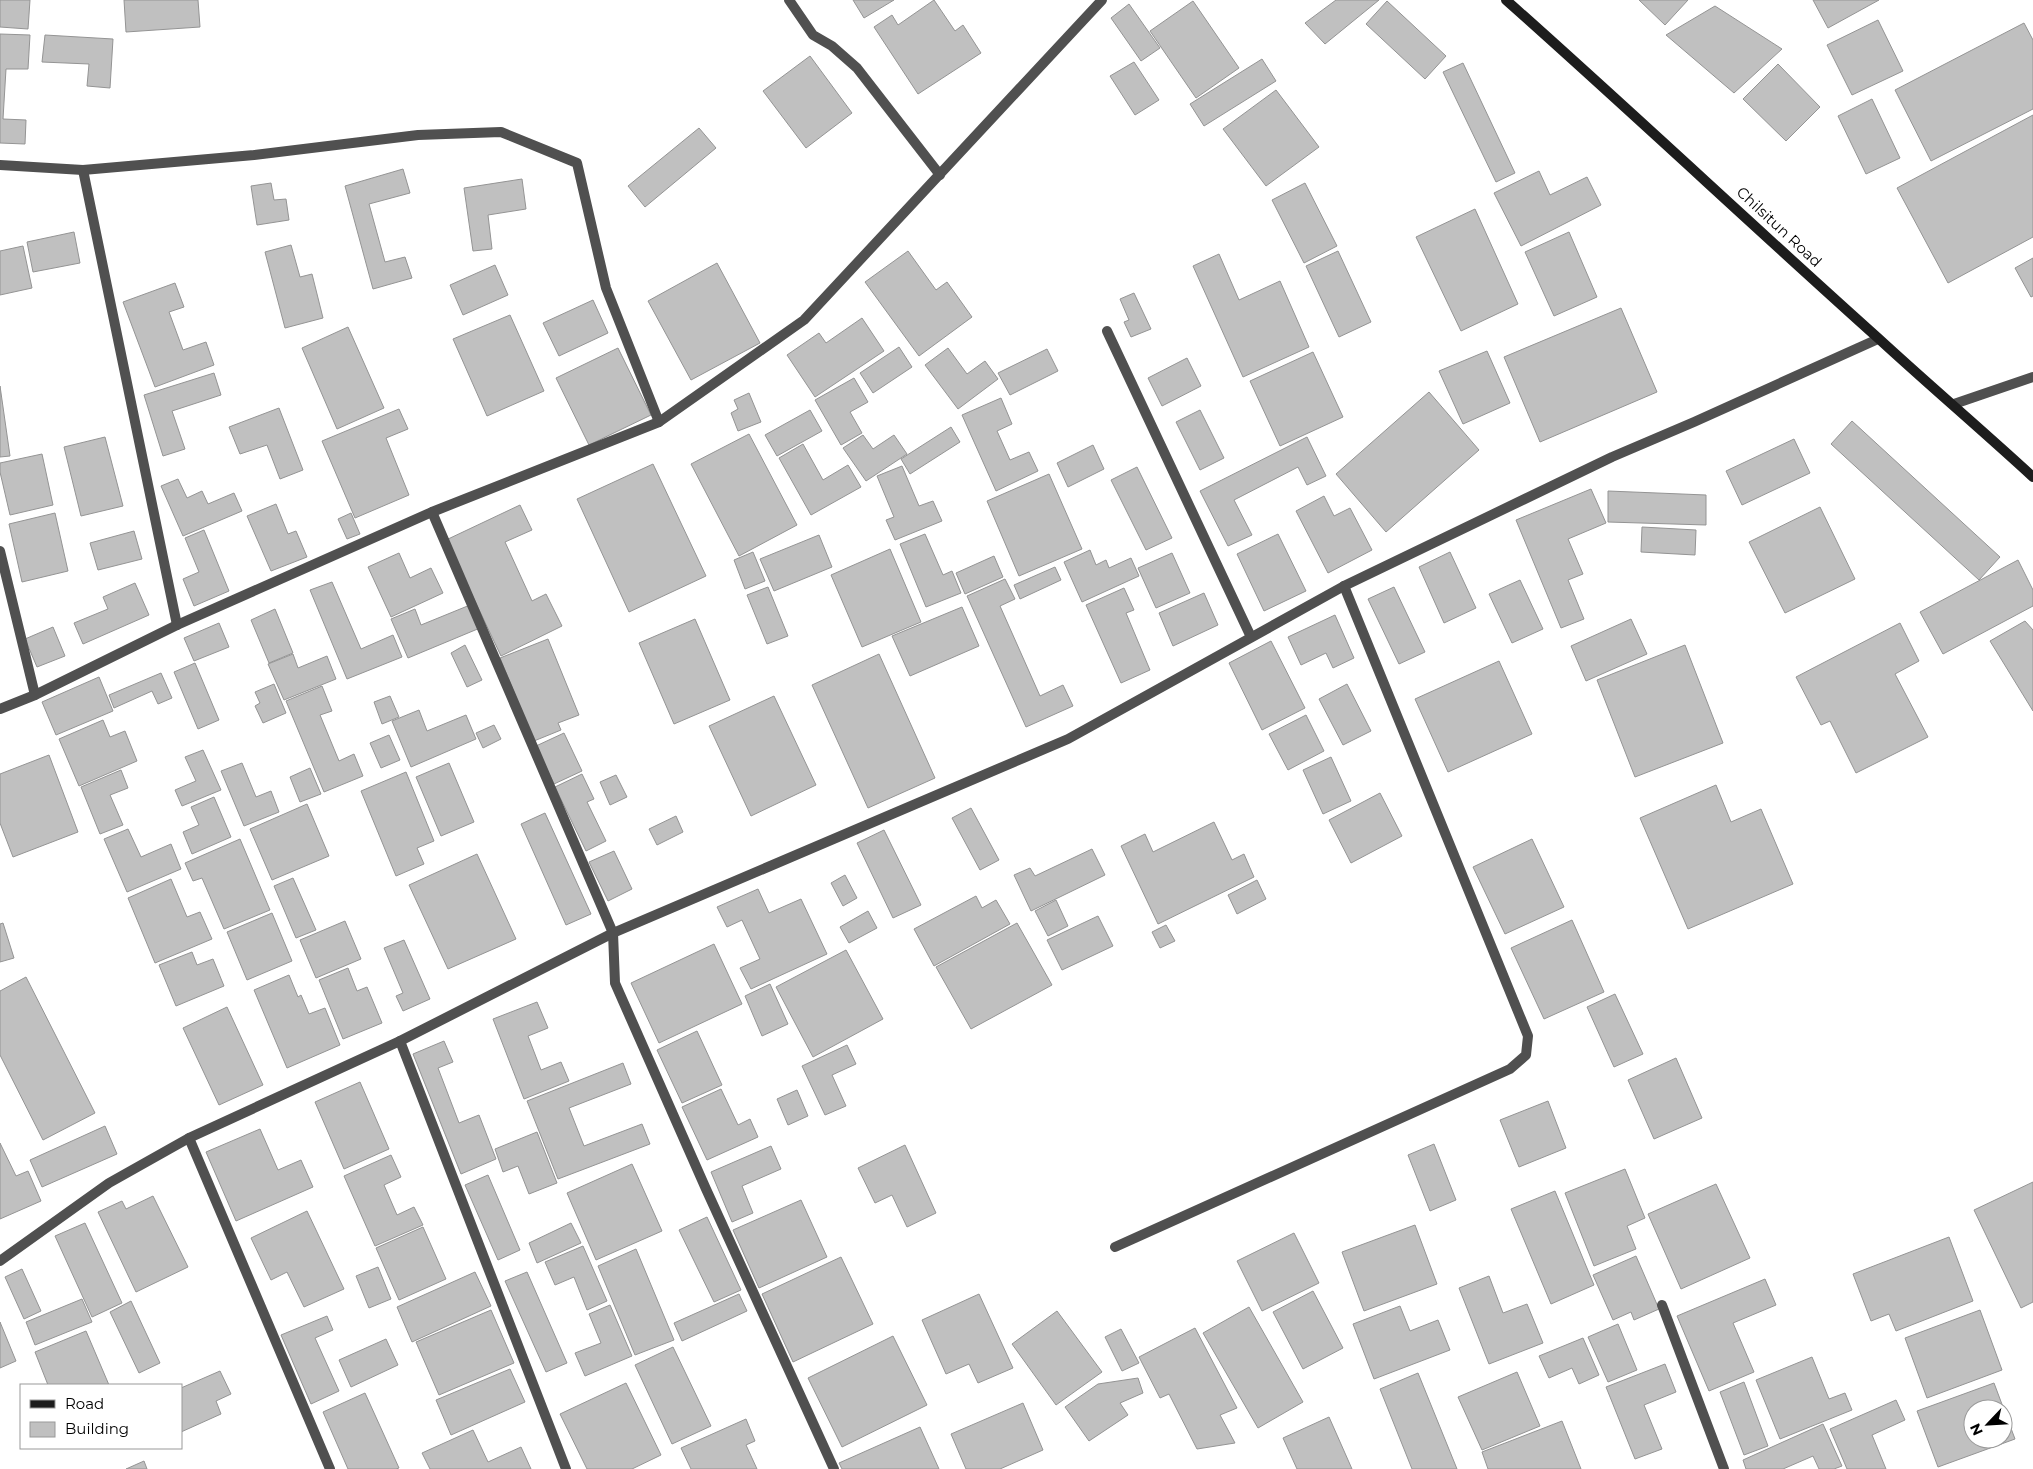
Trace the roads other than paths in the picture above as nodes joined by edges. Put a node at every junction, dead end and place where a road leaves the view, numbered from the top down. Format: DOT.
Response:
graph roads {
  1 [pos="789,0"];
  2 [pos="1102,0"];
  3 [pos="1506,0"];
  4 [pos="0,165"];
  5 [pos="83,170"];
  6 [pos="940,175"];
  7 [pos="1107,331"];
  8 [pos="1878,339"];
  9 [pos="2033,377"];
  10 [pos="1954,404"];
  11 [pos="658,422"];
  12 [pos="2033,477"];
  13 [pos="432,512"];
  14 [pos="0,551"];
  15 [pos="1344,586"];
  16 [pos="177,624"];
  17 [pos="1251,637"];
  18 [pos="35,695"];
  19 [pos="0,709"];
  20 [pos="613,933"];
  21 [pos="400,1041"];
  22 [pos="189,1138"];
  23 [pos="1115,1247"];
  24 [pos="0,1261"];
  25 [pos="1662,1305"];
  26 [pos="330,1469"];
  27 [pos="566,1469"];
  28 [pos="834,1469"];
  29 [pos="1724,1469"];
  1 -- 6 [label="street"];
  2 -- 6 [label="street"];
  3 -- 8 [label="main road, Chilsitun Road"];
  4 -- 5 [label="street"];
  5 -- 11 [label="street"];
  5 -- 16 [label="street"];
  6 -- 11 [label="street"];
  7 -- 17 [label="street"];
  8 -- 10 [label="main road, Chilsitun Road"];
  8 -- 15 [label="street"];
  9 -- 10 [label="street"];
  10 -- 12 [label="main road, Chilsitun Road"];
  11 -- 13 [label="street"];
  13 -- 16 [label="street"];
  13 -- 20 [label="street"];
  14 -- 18 [label="street"];
  15 -- 17 [label="street"];
  15 -- 23 [label="street"];
  16 -- 18 [label="street"];
  17 -- 20 [label="street"];
  18 -- 19 [label="street"];
  20 -- 21 [label="street"];
  20 -- 28 [label="street"];
  21 -- 22 [label="street"];
  21 -- 27 [label="street"];
  22 -- 24 [label="street"];
  22 -- 26 [label="street"];
  25 -- 29 [label="street"];
}
